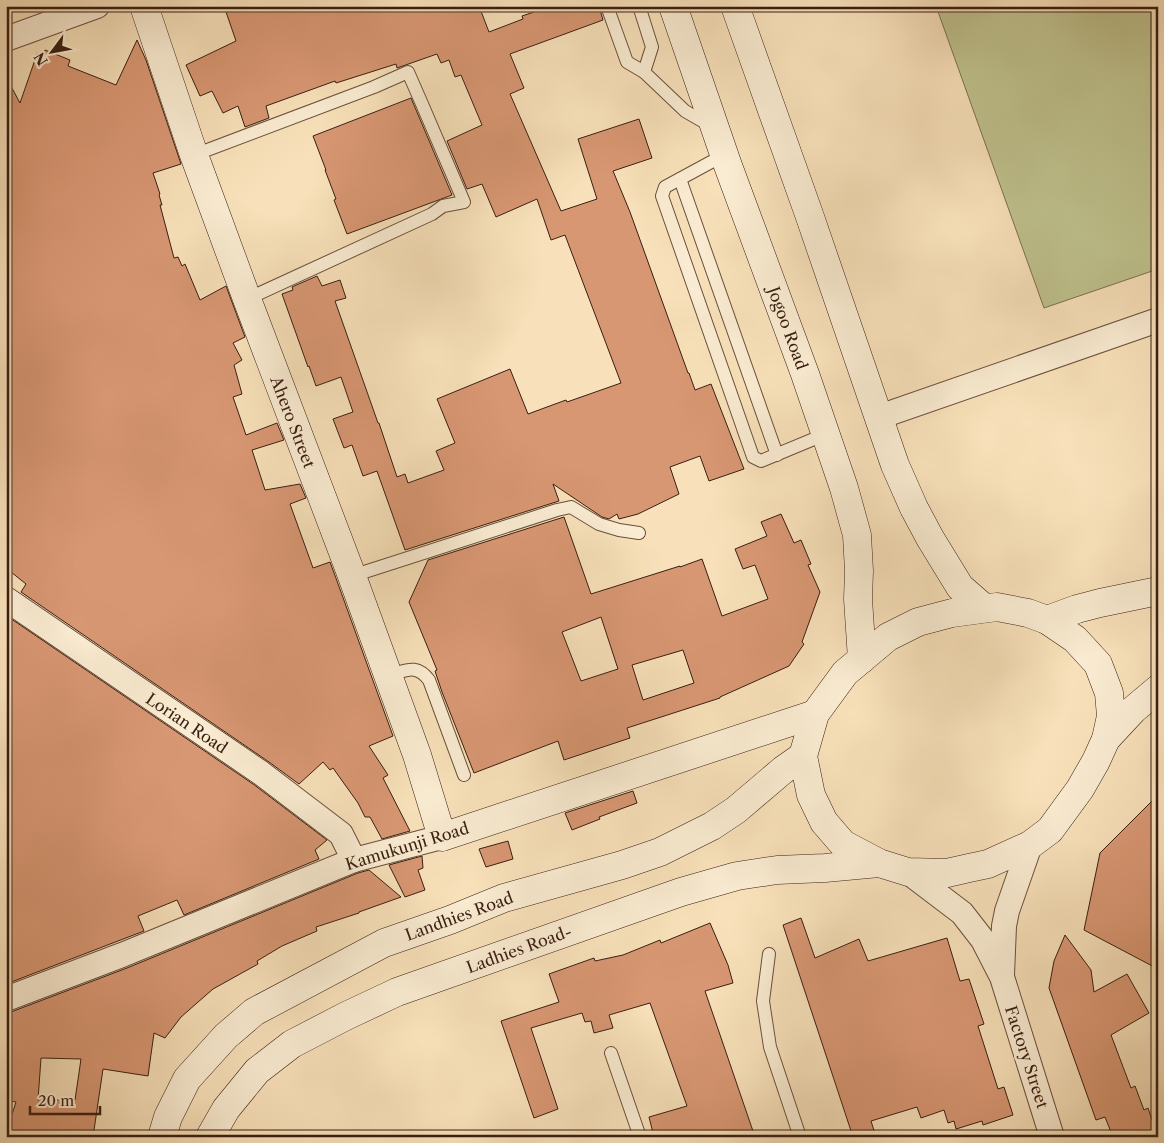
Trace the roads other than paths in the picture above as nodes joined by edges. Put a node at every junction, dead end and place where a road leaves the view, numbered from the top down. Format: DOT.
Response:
graph roads {
  1 [pos="97,6"];
  2 [pos="144,6"];
  3 [pos="607,6"];
  4 [pos="639,6"];
  5 [pos="673,6"];
  6 [pos="735,6"];
  7 [pos="6,39"];
  8 [pos="644,72"];
  9 [pos="715,128"];
  10 [pos="194,155"];
  11 [pos="724,155"];
  12 [pos="680,179"];
  13 [pos="247,299"];
  14 [pos="1158,320"];
  15 [pos="879,416"];
  16 [pos="826,434"];
  17 [pos="777,455"];
  18 [pos="639,533"];
  19 [pos="352,576"];
  20 [pos="1158,591"];
  21 [pos="6,600"];
  22 [pos="984,608"];
  23 [pos="1047,620"];
  24 [pos="862,658"];
  25 [pos="388,676"];
  26 [pos="1158,689"];
  27 [pos="815,714"];
  28 [pos="1106,739"];
  29 [pos="803,756"];
  30 [pos="464,775"];
  31 [pos="442,837"];
  32 [pos="1030,845"];
  33 [pos="354,860"];
  34 [pos="879,863"];
  35 [pos="908,872"];
  36 [pos="769,954"];
  37 [pos="1002,977"];
  38 [pos="6,999"];
  39 [pos="611,1053"];
  40 [pos="162,1137"];
  41 [pos="210,1137"];
  42 [pos="640,1137"];
  43 [pos="800,1137"];
  44 [pos="1052,1137"];
  1 -- 7 [label="street"];
  2 -- 10 [label="main road, Ahero Street"];
  3 -- 8 [label="lane"];
  4 -- 8 [label="lane"];
  5 -- 9 [label="main road, Jogoo Road"];
  6 -- 15 [label="main road"];
  8 -- 9 [label="lane"];
  9 -- 11 [label="main road, Jogoo Road"];
  10 -- 13 [label="main road, Ahero Street"];
  10 -- 13 [label="lane"];
  11 -- 12 [label="lane"];
  11 -- 16 [label="main road, Jogoo Road"];
  12 -- 17 [label="lane"];
  12 -- 17 [label="lane"];
  13 -- 19 [label="main road, Ahero Street"];
  14 -- 15 [label="street"];
  15 -- 22 [label="main road"];
  16 -- 17 [label="lane"];
  16 -- 24 [label="main road, Jogoo Road"];
  18 -- 19 [label="lane"];
  19 -- 25 [label="main road, Ahero Street"];
  20 -- 23 [label="main road"];
  21 -- 33 [label="street, Lorian Road"];
  22 -- 23 [label="main road"];
  22 -- 24 [label="main road"];
  23 -- 28 [label="main road"];
  24 -- 27 [label="main road"];
  25 -- 30 [label="lane"];
  25 -- 31 [label="main road, Ahero Street"];
  26 -- 28 [label="main road"];
  27 -- 29 [label="main road"];
  27 -- 31 [label="main road, Kamukunji Road"];
  28 -- 32 [label="main road"];
  29 -- 34 [label="main road"];
  29 -- 40 [label="main road, Landhies Road"];
  31 -- 33 [label="street, Kamukunji Road"];
  32 -- 35 [label="main road"];
  32 -- 37 [label="street, Factory Street"];
  33 -- 38 [label="street, Kamukunji Road"];
  34 -- 35 [label="main road"];
  34 -- 41 [label="main road, Ladhies Road-"];
  35 -- 37 [label="street, Factory Street"];
  36 -- 43 [label="lane"];
  37 -- 44 [label="street, Factory Street"];
  39 -- 42 [label="lane"];
}
